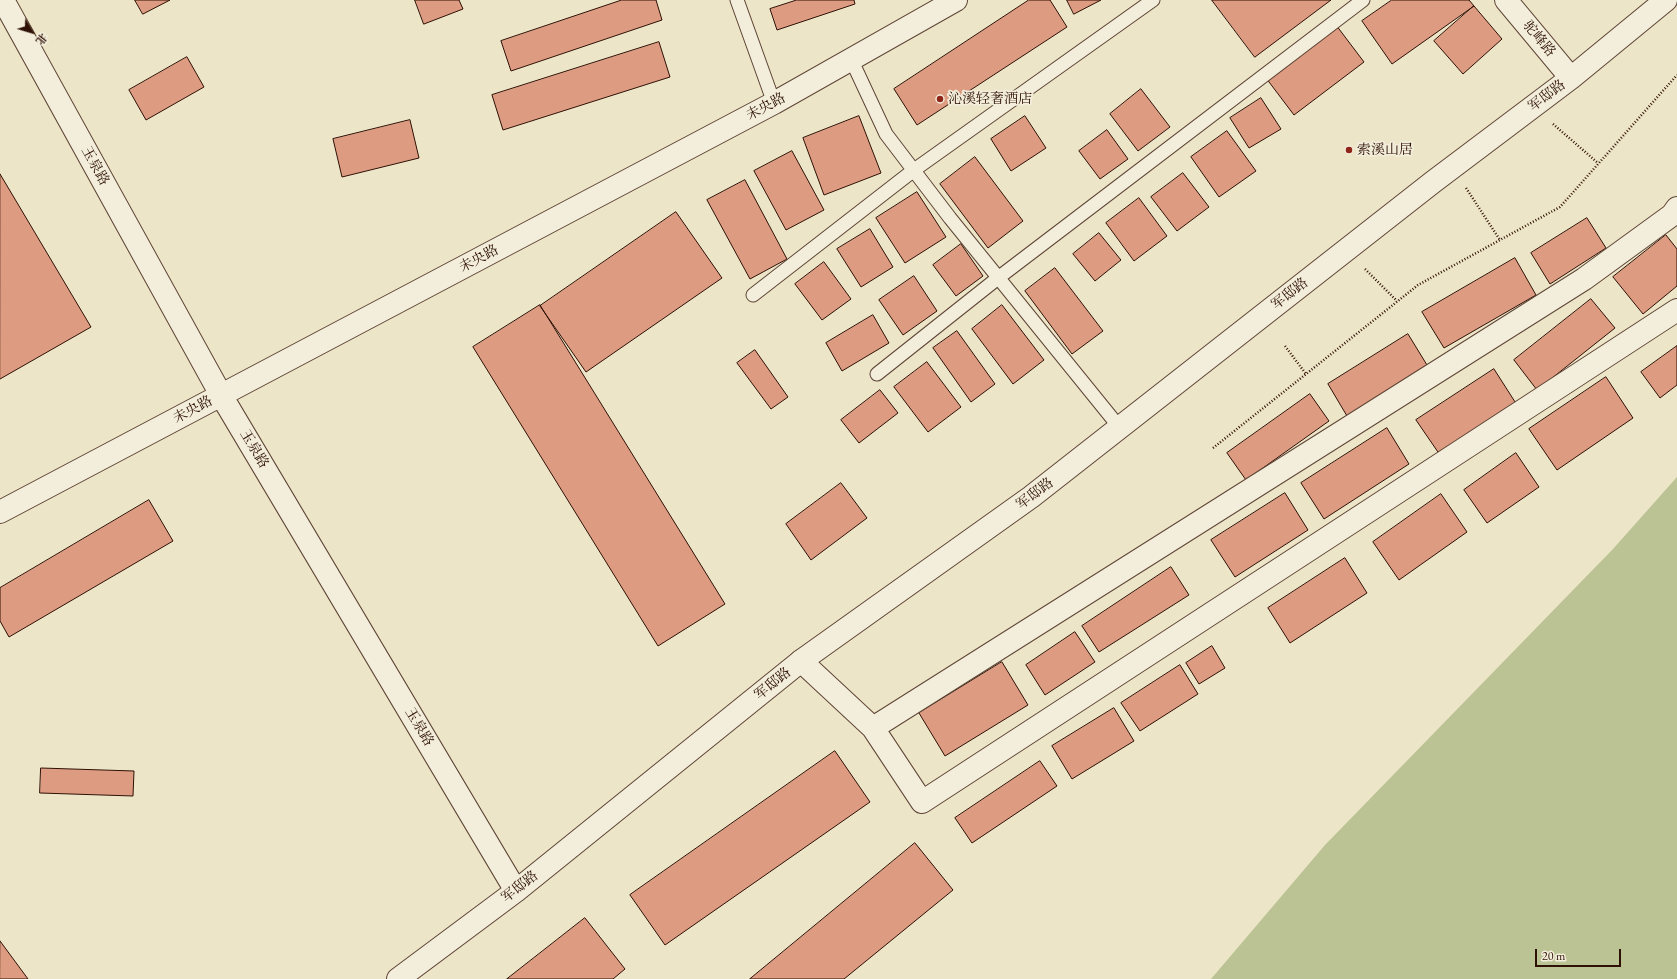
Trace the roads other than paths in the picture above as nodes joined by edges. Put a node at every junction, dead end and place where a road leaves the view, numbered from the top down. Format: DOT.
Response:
graph roads {
  1 [pos="3,0"];
  2 [pos="737,0"];
  3 [pos="956,0"];
  4 [pos="1153,0"];
  5 [pos="1363,0"];
  6 [pos="1506,0"];
  7 [pos="1666,0"];
  8 [pos="851,59"];
  9 [pos="1571,78"];
  10 [pos="774,103"];
  11 [pos="914,170"];
  12 [pos="1675,214"];
  13 [pos="998,278"];
  14 [pos="753,295"];
  15 [pos="1677,310"];
  16 [pos="877,374"];
  17 [pos="222,395"];
  18 [pos="1120,428"];
  19 [pos="0,512"];
  20 [pos="801,661"];
  21 [pos="873,728"];
  22 [pos="516,891"];
  23 [pos="398,979"];
  1 -- 17 [label="street, 玉泉路"];
  2 -- 10 [label="lane"];
  3 -- 8 [label="street, 未央路"];
  4 -- 11 [label="lane"];
  5 -- 13 [label="lane"];
  6 -- 9 [label="street, 驼峰路"];
  7 -- 9 [label="street, 军邸路"];
  8 -- 10 [label="street, 未央路"];
  8 -- 11 [label="lane"];
  9 -- 18 [label="street, 军邸路"];
  10 -- 17 [label="street, 未央路"];
  11 -- 13 [label="lane"];
  11 -- 14 [label="lane"];
  12 -- 21 [label="street"];
  13 -- 16 [label="lane"];
  13 -- 18 [label="lane"];
  15 -- 21 [label="street"];
  17 -- 19 [label="street, 未央路"];
  17 -- 22 [label="street, 玉泉路"];
  18 -- 20 [label="street, 军邸路"];
  20 -- 21 [label="street"];
  20 -- 22 [label="street, 军邸路"];
  22 -- 23 [label="street, 军邸路"];
}
